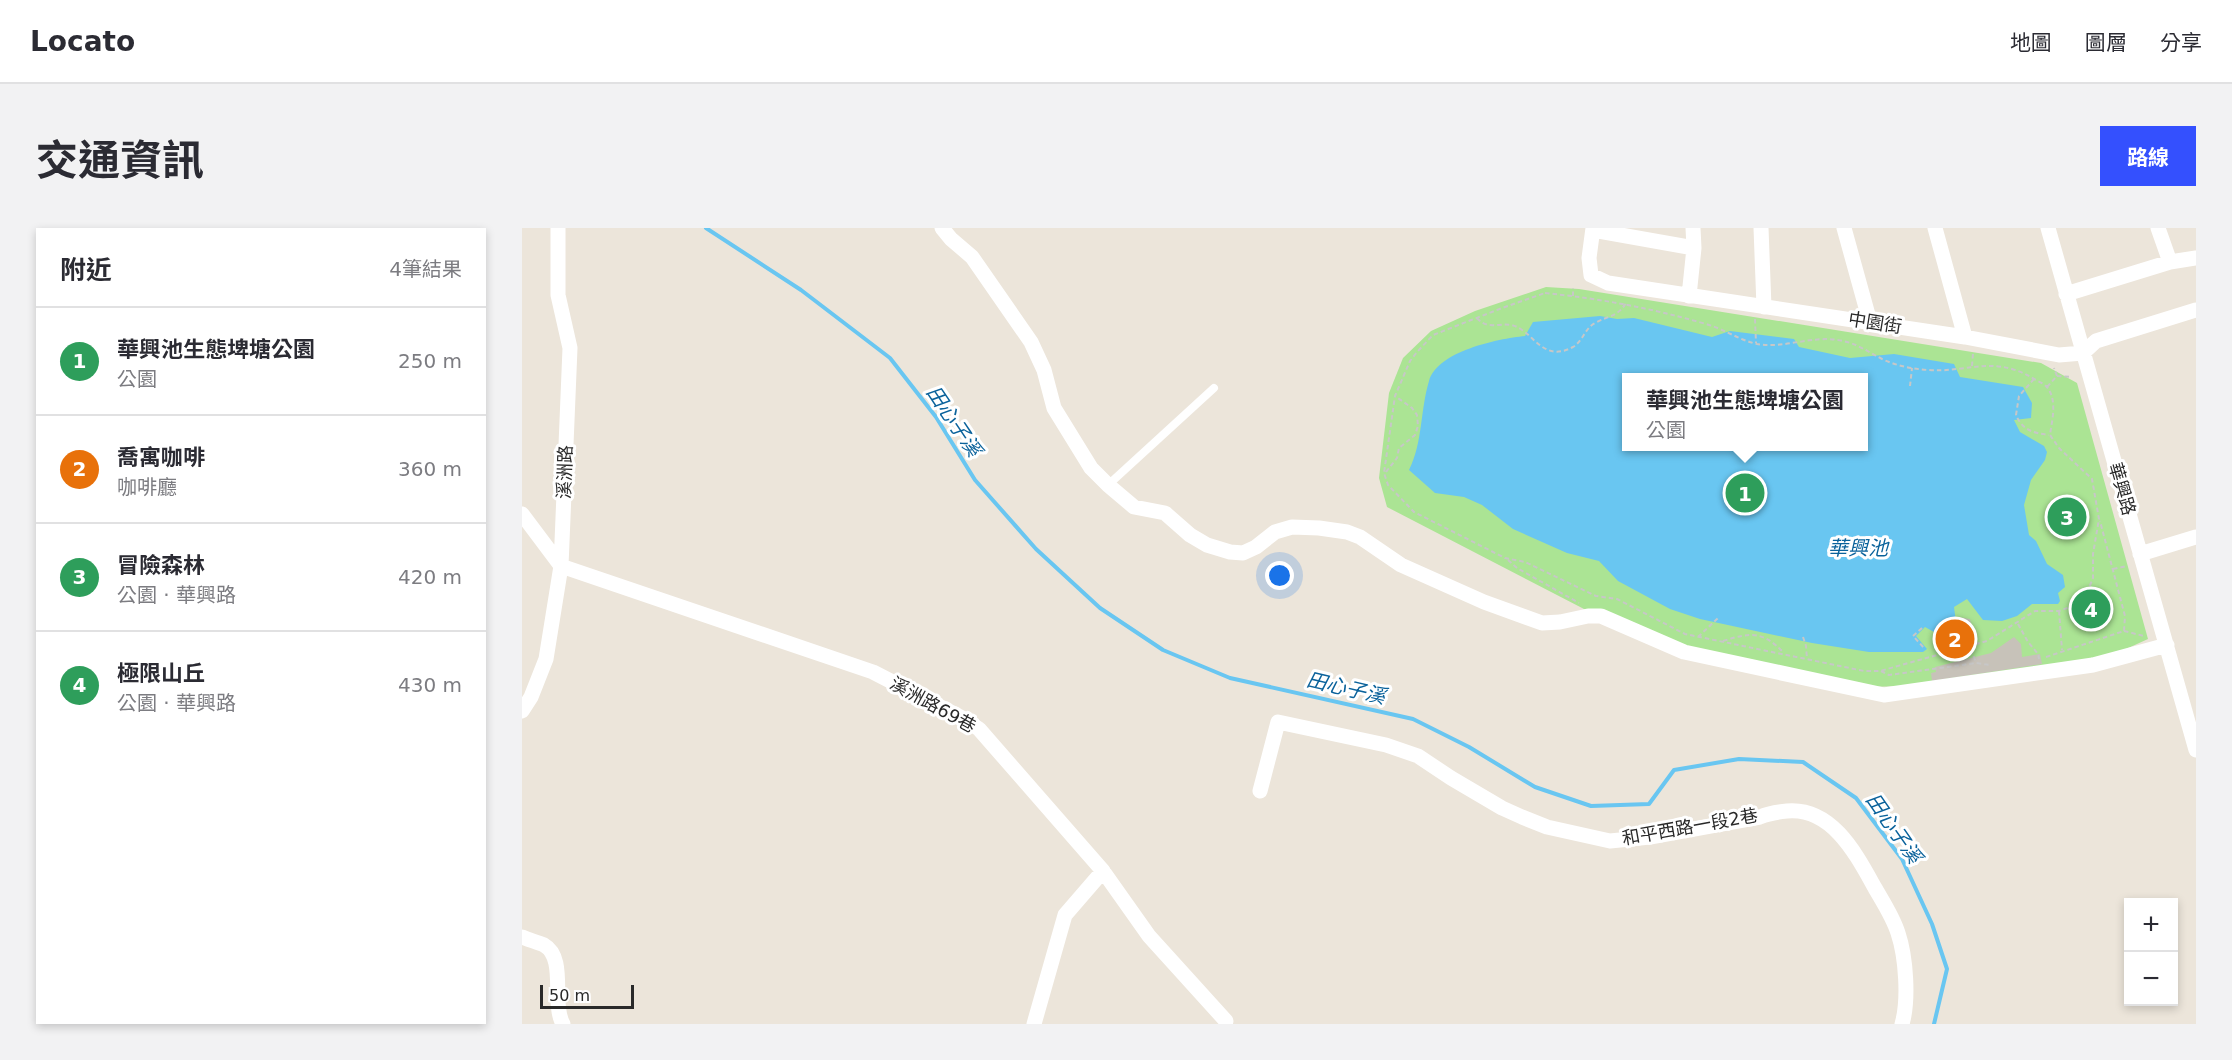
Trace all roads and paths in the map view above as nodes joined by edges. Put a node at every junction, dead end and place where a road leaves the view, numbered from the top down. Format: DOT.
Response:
graph roads {
  1 [pos="558,228"];
  2 [pos="942,228"];
  3 [pos="1693,228"];
  4 [pos="1761,228"];
  5 [pos="1844,228"];
  6 [pos="1935,228"];
  7 [pos="2048,228"];
  8 [pos="2158,228"];
  9 [pos="1593,229"];
  10 [pos="1694,248"];
  11 [pos="2196,258"];
  12 [pos="2170,262"];
  13 [pos="1573,288"];
  14 [pos="2066,294"];
  15 [pos="1573,296"];
  16 [pos="1689,296"];
  17 [pos="1626,303"];
  18 [pos="2196,310"];
  19 [pos="1682,311"];
  20 [pos="1760,312"];
  21 [pos="1682,317"];
  22 [pos="1477,318"];
  23 [pos="1870,322"];
  24 [pos="1965,337"];
  25 [pos="1756,344"];
  26 [pos="1973,352"];
  27 [pos="2083,353"];
  28 [pos="1972,366"];
  29 [pos="1912,368"];
  30 [pos="2054,368"];
  31 [pos="2057,376"];
  32 [pos="2071,377"];
  33 [pos="2034,379"];
  34 [pos="1910,386"];
  35 [pos="2047,387"];
  36 [pos="1214,388"];
  37 [pos="1395,396"];
  38 [pos="2050,435"];
  39 [pos="1384,473"];
  40 [pos="1108,485"];
  41 [pos="522,514"];
  42 [pos="2099,519"];
  43 [pos="2196,537"];
  44 [pos="2140,554"];
  45 [pos="1505,558"];
  46 [pos="561,566"];
  47 [pos="2127,566"];
  48 [pos="2113,569"];
  49 [pos="1583,606"];
  50 [pos="2059,611"];
  51 [pos="1718,618"];
  52 [pos="1968,623"];
  53 [pos="2018,624"];
  54 [pos="1922,628"];
  55 [pos="2124,631"];
  56 [pos="1803,637"];
  57 [pos="1967,637"];
  58 [pos="2147,637"];
  59 [pos="1697,638"];
  60 [pos="1941,639"];
  61 [pos="1720,642"];
  62 [pos="2167,645"];
  63 [pos="1925,649"];
  64 [pos="2062,650"];
  65 [pos="1786,655"];
  66 [pos="1807,659"];
  67 [pos="2038,659"];
  68 [pos="2031,660"];
  69 [pos="1977,663"];
  70 [pos="1991,665"];
  71 [pos="1880,671"];
  72 [pos="522,711"];
  73 [pos="2196,748"];
  74 [pos="1260,791"];
  75 [pos="1103,871"];
  76 [pos="522,937"];
  77 [pos="1226,1021"];
  78 [pos="563,1024"];
  79 [pos="1034,1024"];
  80 [pos="1902,1024"];
  1 -- 46 [label="street, 溪洲路"];
  2 -- 40 [label="street"];
  3 -- 10 [label="street"];
  4 -- 20 [label="street"];
  5 -- 23 [label="street"];
  6 -- 24 [label="street"];
  7 -- 14 [label="street, 華興路"];
  8 -- 12 [label="street"];
  9 -- 10 [label="street"];
  9 -- 16 [label="street, 中園街"];
  10 -- 16 [label="street"];
  11 -- 12 [label="street"];
  12 -- 14 [label="street"];
  13 -- 15 [label="path"];
  14 -- 27 [label="street, 華興路"];
  15 -- 17 [label="path"];
  15 -- 22 [label="path"];
  16 -- 20 [label="street, 中園街"];
  17 -- 21 [label="path"];
  17 -- 22 [label="path"];
  18 -- 27 [label="street"];
  19 -- 21 [label="path"];
  20 -- 23 [label="street, 中園街"];
  20 -- 25 [label="path"];
  21 -- 25 [label="path"];
  22 -- 37 [label="path"];
  23 -- 24 [label="street, 中園街"];
  24 -- 27 [label="street, 中園街"];
  25 -- 29 [label="path"];
  26 -- 28 [label="path"];
  27 -- 44 [label="street, 華興路"];
  28 -- 29 [label="path"];
  28 -- 33 [label="path"];
  29 -- 34 [label="path"];
  30 -- 31 [label="path"];
  31 -- 32 [label="path"];
  31 -- 35 [label="path"];
  33 -- 35 [label="path"];
  33 -- 38 [label="path"];
  35 -- 38 [label="path"];
  36 -- 40 [label="lane"];
  37 -- 39 [label="path"];
  37 -- 39 [label="path"];
  38 -- 42 [label="path"];
  39 -- 45 [label="path"];
  40 -- 62 [label="street"];
  41 -- 46 [label="street"];
  42 -- 48 [label="path"];
  42 -- 50 [label="path"];
  43 -- 44 [label="street"];
  44 -- 62 [label="street, 華興路"];
  45 -- 49 [label="path"];
  45 -- 59 [label="path"];
  46 -- 72 [label="street, 溪洲路"];
  46 -- 75 [label="street, 溪洲路69巷"];
  47 -- 48 [label="path"];
  48 -- 55 [label="path"];
  50 -- 53 [label="path"];
  50 -- 64 [label="path"];
  51 -- 59 [label="path"];
  52 -- 57 [label="path"];
  53 -- 67 [label="path"];
  53 -- 71 [label="path"];
  54 -- 63 [label="path"];
  55 -- 58 [label="path"];
  55 -- 64 [label="path"];
  56 -- 66 [label="path"];
  57 -- 60 [label="path"];
  57 -- 69 [label="path"];
  59 -- 61 [label="path"];
  61 -- 65 [label="path"];
  61 -- 65 [label="path"];
  62 -- 73 [label="street, 華興路"];
  64 -- 67 [label="path"];
  65 -- 66 [label="path"];
  66 -- 71 [label="path"];
  67 -- 68 [label="path"];
  69 -- 70 [label="path"];
  69 -- 71 [label="path"];
  74 -- 80 [label="street, 和平西路一段2巷"];
  75 -- 77 [label="street, 溪洲路69巷"];
  75 -- 79 [label="street"];
  76 -- 78 [label="street"];
}
